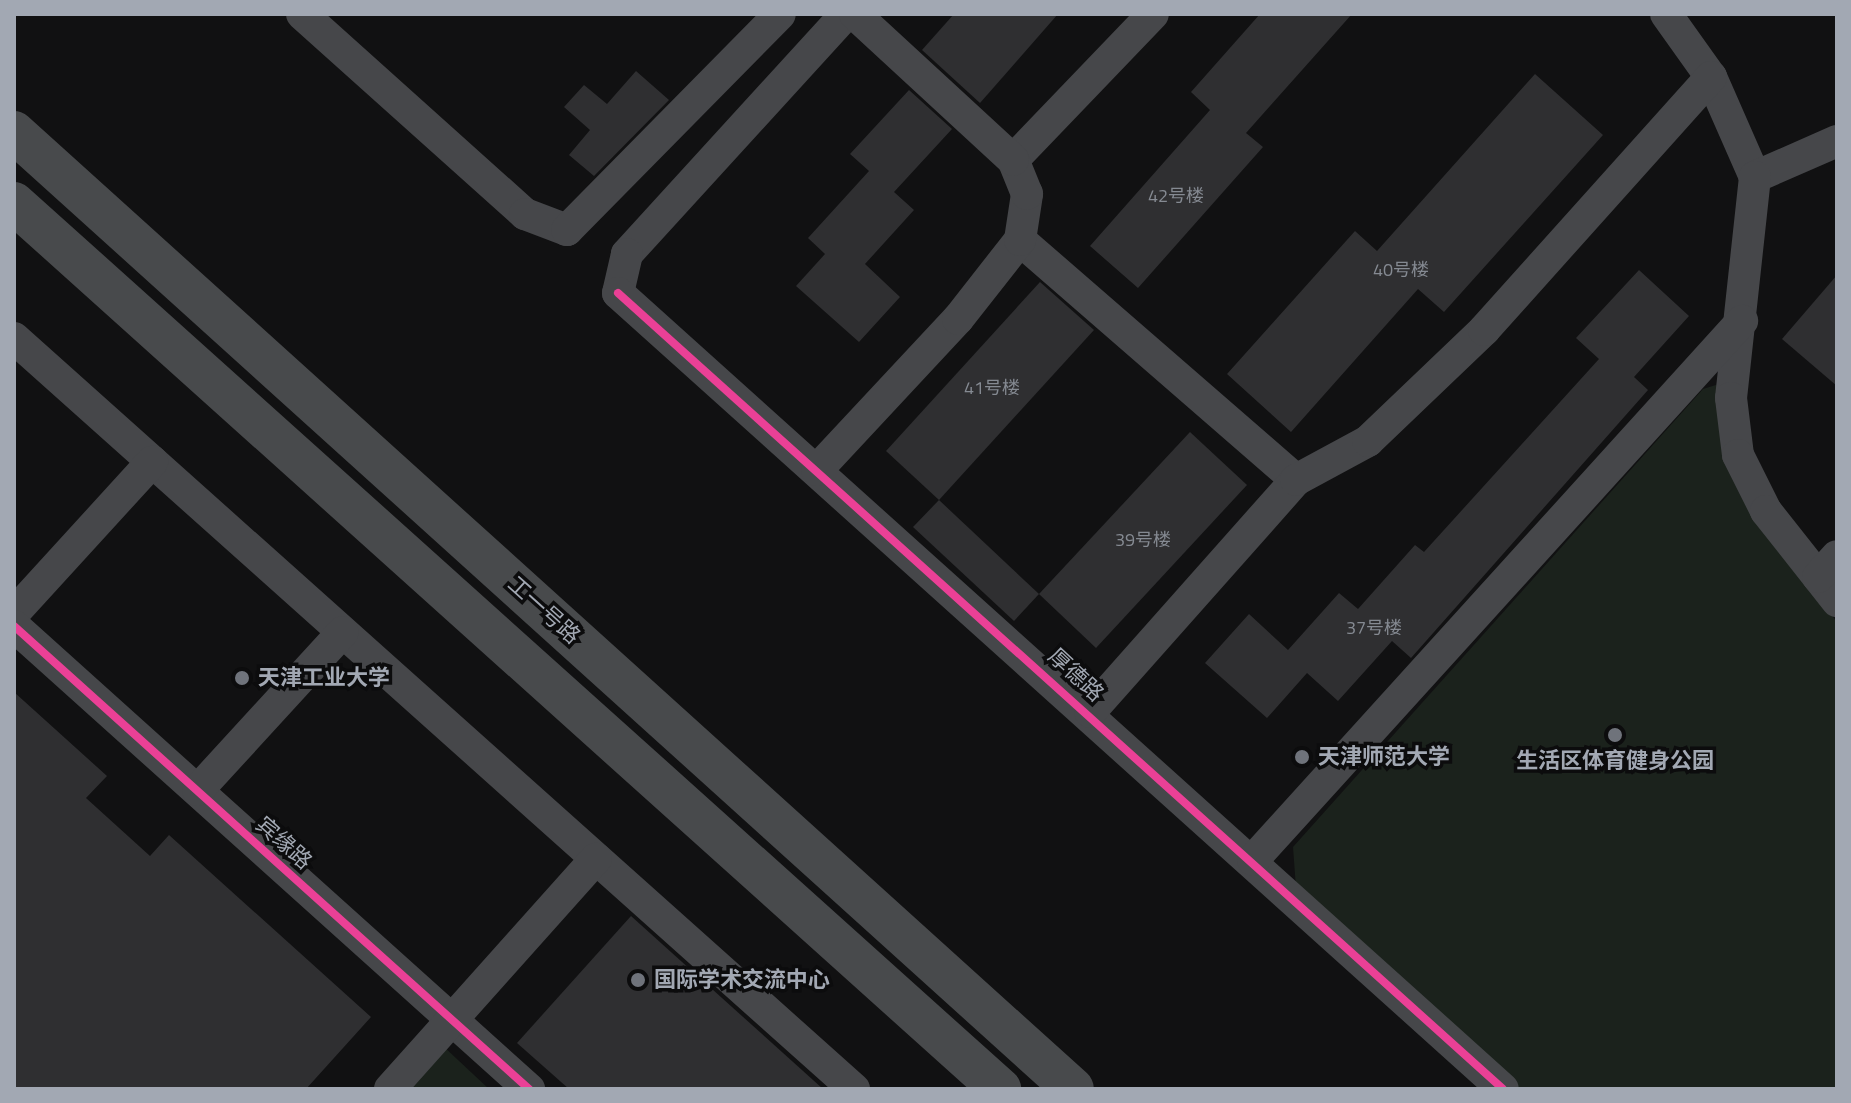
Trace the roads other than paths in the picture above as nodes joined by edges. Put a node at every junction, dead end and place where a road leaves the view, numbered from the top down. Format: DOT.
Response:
graph roads {
  1 [pos="302,14"];
  2 [pos="780,14"];
  3 [pos="846,14"];
  4 [pos="855,14"];
  5 [pos="1153,14"];
  6 [pos="1666,14"];
  7 [pos="1711,77"];
  8 [pos="14,132"];
  9 [pos="1837,141"];
  10 [pos="1013,160"];
  11 [pos="1755,177"];
  12 [pos="14,203"];
  13 [pos="1020,240"];
  14 [pos="1742,321"];
  15 [pos="14,338"];
  16 [pos="152,462"];
  17 [pos="817,470"];
  18 [pos="1296,480"];
  19 [pos="1831,578"];
  20 [pos="14,613"];
  21 [pos="14,626"];
  22 [pos="343,632"];
  23 [pos="1090,712"];
  24 [pos="198,790"];
  25 [pos="596,859"];
  26 [pos="1253,860"];
  27 [pos="452,1019"];
  28 [pos="390,1089"];
  29 [pos="529,1089"];
  30 [pos="854,1089"];
  31 [pos="1000,1089"];
  32 [pos="1073,1089"];
  33 [pos="1503,1089"];
  1 -- 2 [label="street"];
  3 -- 17 [label="street, 厚德路"];
  4 -- 10 [label="street"];
  5 -- 10 [label="street"];
  6 -- 7 [label="street"];
  7 -- 11 [label="street"];
  7 -- 18 [label="street"];
  8 -- 32 [label="main road, 工一号路"];
  9 -- 11 [label="street"];
  10 -- 13 [label="street"];
  11 -- 14 [label="street"];
  12 -- 31 [label="main road"];
  13 -- 17 [label="street"];
  13 -- 18 [label="street"];
  14 -- 19 [label="street"];
  14 -- 26 [label="street"];
  15 -- 16 [label="street"];
  16 -- 20 [label="street"];
  16 -- 22 [label="street"];
  17 -- 23 [label="street, 厚德路"];
  18 -- 23 [label="street"];
  21 -- 24 [label="street, 宾缘路"];
  22 -- 24 [label="street"];
  22 -- 25 [label="street"];
  23 -- 26 [label="street, 厚德路"];
  24 -- 27 [label="street, 宾缘路"];
  25 -- 27 [label="street"];
  25 -- 30 [label="street"];
  26 -- 33 [label="street, 厚德路"];
  27 -- 28 [label="street"];
  27 -- 29 [label="street, 宾缘路"];
}
